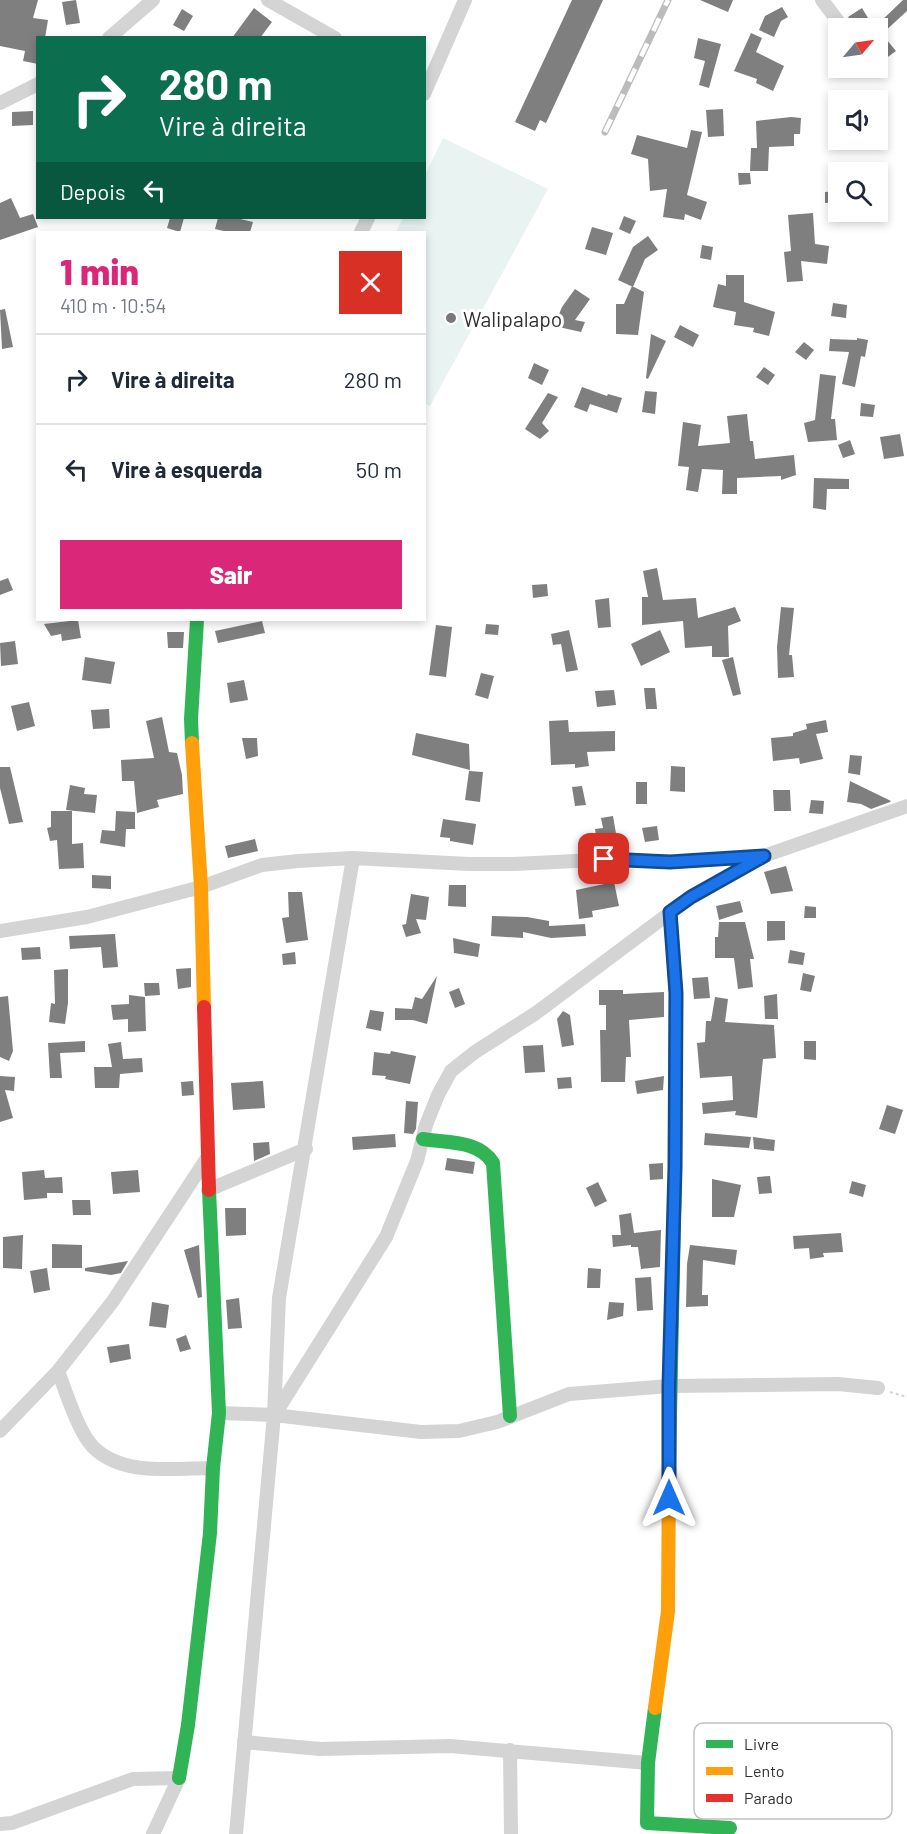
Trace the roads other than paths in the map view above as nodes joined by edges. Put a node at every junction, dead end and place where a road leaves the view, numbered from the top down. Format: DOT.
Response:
graph roads {
  1 [pos="153,0"];
  2 [pos="268,0"];
  3 [pos="465,0"];
  4 [pos="822,0"];
  5 [pos="836,18"];
  6 [pos="111,36"];
  7 [pos="331,36"];
  8 [pos="428,78"];
  9 [pos="36,85"];
  10 [pos="0,103"];
  11 [pos="197,621"];
  12 [pos="907,806"];
  13 [pos="764,856"];
  14 [pos="353,858"];
  15 [pos="201,887"];
  16 [pos="670,912"];
  17 [pos="0,930"];
  18 [pos="423,1139"];
  19 [pos="306,1149"];
  20 [pos="207,1158"];
  21 [pos="208,1190"];
  22 [pos="58,1371"];
  23 [pos="669,1386"];
  24 [pos="878,1388"];
  25 [pos="219,1413"];
  26 [pos="274,1415"];
  27 [pos="510,1416"];
  28 [pos="0,1431"];
  29 [pos="213,1468"];
  30 [pos="244,1742"];
  31 [pos="510,1750"];
  32 [pos="648,1763"];
  33 [pos="179,1778"];
  34 [pos="0,1824"];
  35 [pos="730,1828"];
  36 [pos="153,1834"];
  37 [pos="236,1834"];
  38 [pos="511,1834"];
  1 -- 6 [label="street"];
  2 -- 7 [label="street"];
  3 -- 8 [label="street"];
  4 -- 5 [label="street"];
  9 -- 10 [label="street"];
  11 -- 15 [label="street"];
  12 -- 13 [label="street"];
  13 -- 14 [label="street"];
  13 -- 16 [label="street"];
  14 -- 15 [label="street"];
  14 -- 19 [label="street"];
  15 -- 17 [label="street"];
  15 -- 20 [label="street"];
  16 -- 18 [label="street"];
  16 -- 23 [label="street"];
  18 -- 26 [label="street"];
  18 -- 27 [label="street"];
  19 -- 21 [label="street"];
  19 -- 26 [label="street"];
  20 -- 21 [label="street"];
  20 -- 22 [label="street"];
  21 -- 25 [label="street"];
  22 -- 28 [label="street"];
  22 -- 29 [label="street"];
  23 -- 24 [label="street"];
  23 -- 27 [label="street"];
  23 -- 32 [label="street"];
  25 -- 26 [label="street"];
  25 -- 29 [label="street"];
  26 -- 27 [label="street"];
  26 -- 30 [label="street"];
  29 -- 33 [label="street"];
  30 -- 31 [label="street"];
  30 -- 37 [label="street"];
  31 -- 32 [label="street"];
  31 -- 38 [label="street"];
  32 -- 35 [label="street"];
  33 -- 34 [label="street"];
  33 -- 36 [label="street"];
}
